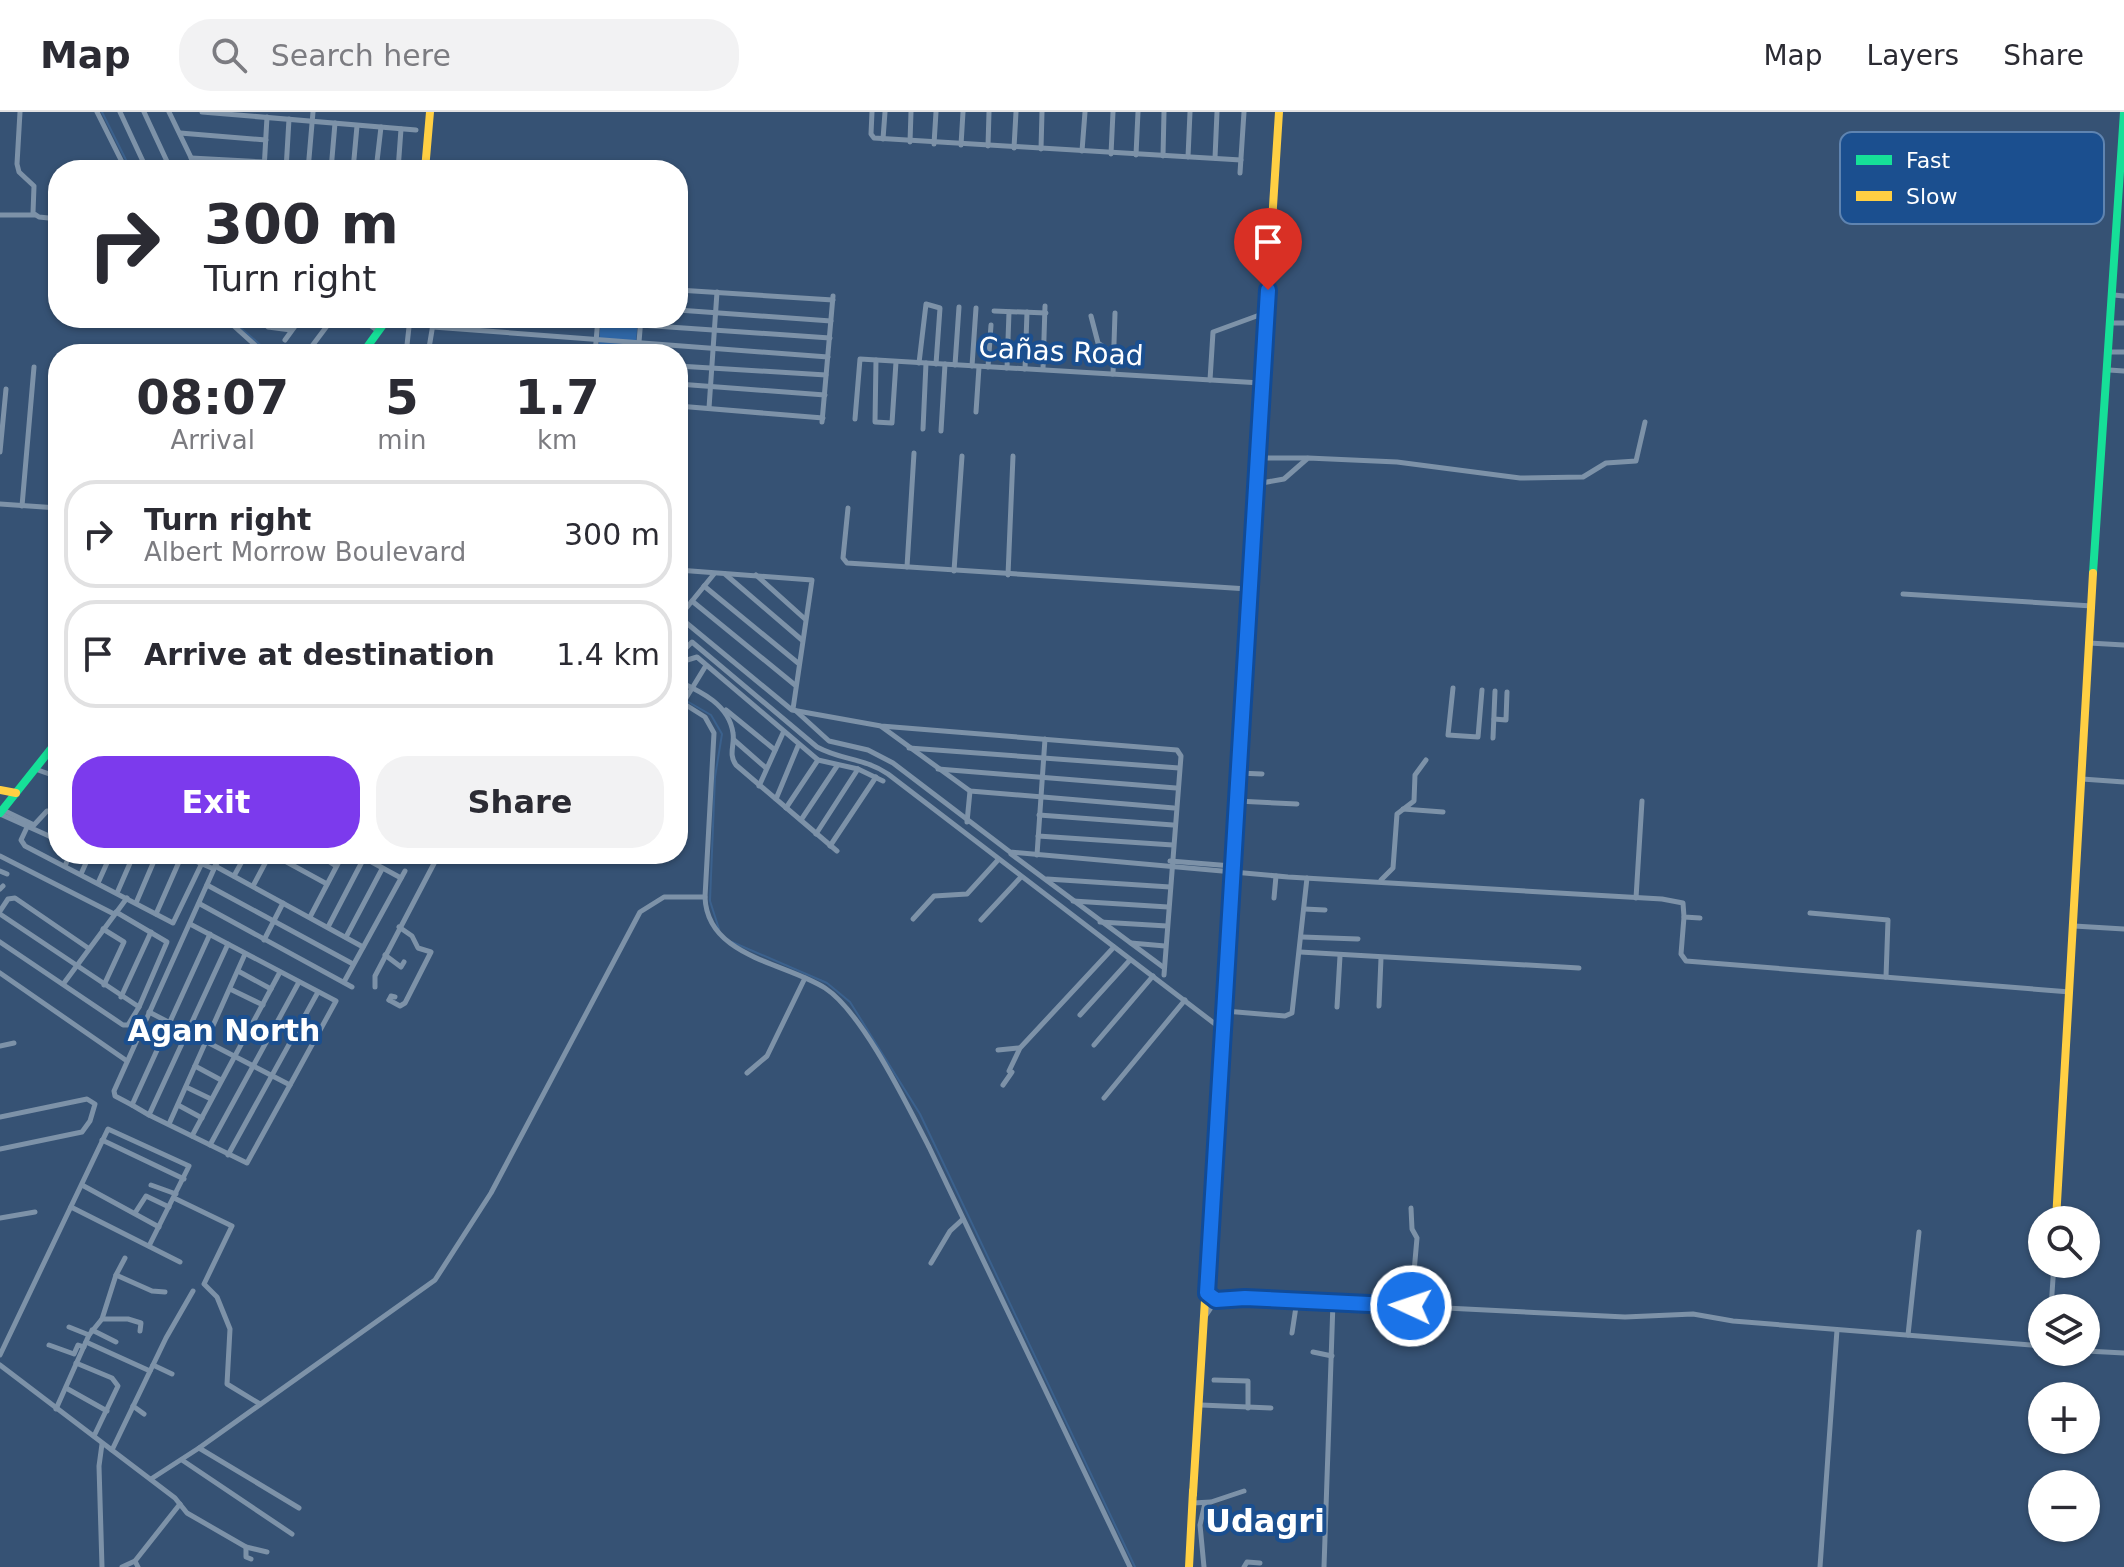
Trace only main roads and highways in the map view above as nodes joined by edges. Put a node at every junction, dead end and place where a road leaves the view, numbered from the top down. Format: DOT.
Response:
graph roads {
  1 [pos="430,112"];
  2 [pos="1279,112"];
  3 [pos="2124,112"];
  4 [pos="426,160"];
  5 [pos="48,752"];
  6 [pos="0,790"];
  7 [pos="16,793"];
  8 [pos="1,812"];
  9 [pos="1222,1011"];
  10 [pos="2057,1206"];
  11 [pos="1193,1498"];
  12 [pos="1189,1567"];
  1 -- 4 [label="main road"];
  2 -- 9 [label="main road"];
  3 -- 10 [label="main road"];
  5 -- 7 [label="main road"];
  6 -- 7 [label="main road"];
  7 -- 8 [label="main road"];
  9 -- 11 [label="main road"];
  9 -- 11 [label="main road"];
  11 -- 12 [label="main road"];
}
